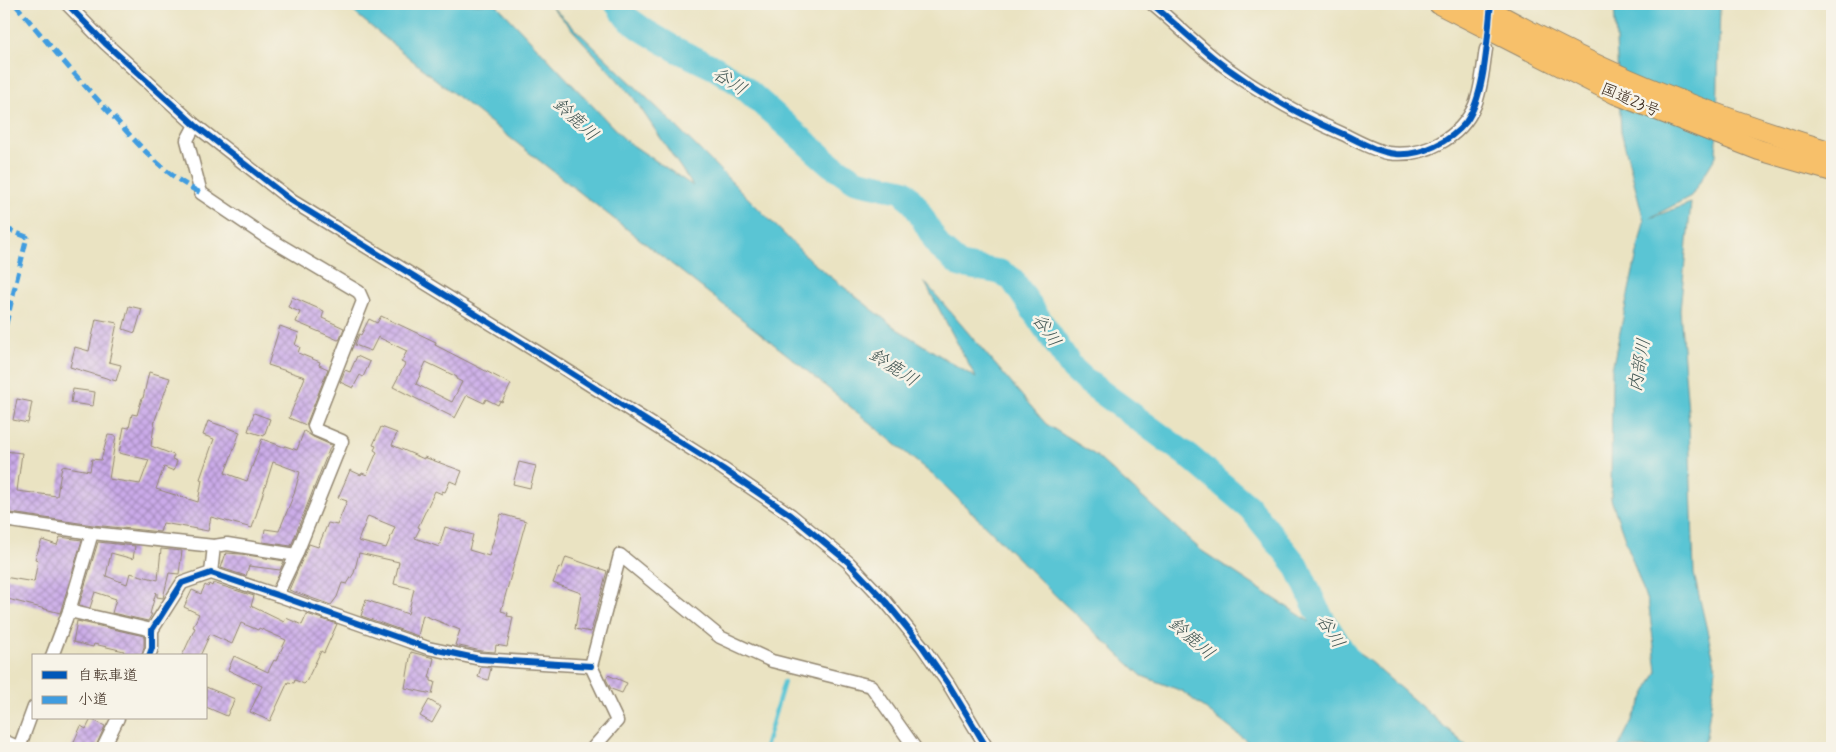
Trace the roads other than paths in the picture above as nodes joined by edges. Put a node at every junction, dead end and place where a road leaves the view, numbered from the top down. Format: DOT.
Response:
graph roads {
  1 [pos="67,4"];
  2 [pos="1152,4"];
  3 [pos="1439,4"];
  4 [pos="1479,4"];
  5 [pos="1486,49"];
  6 [pos="195,125"];
  7 [pos="1832,152"];
  8 [pos="1832,171"];
  9 [pos="4,520"];
  10 [pos="92,534"];
  11 [pos="214,546"];
  12 [pos="296,555"];
  13 [pos="211,573"];
  14 [pos="277,594"];
  15 [pos="69,611"];
  16 [pos="152,630"];
  17 [pos="53,654"];
  18 [pos="149,654"];
  19 [pos="591,666"];
  20 [pos="32,713"];
  21 [pos="117,720"];
  22 [pos="4,742"];
  23 [pos="20,748"];
  24 [pos="103,748"];
  25 [pos="593,748"];
  26 [pos="915,748"];
  27 [pos="987,748"];
  1 -- 6 [label="street"];
  2 -- 5 [label="street"];
  3 -- 8 [label="highway, 国道23号"];
  4 -- 7 [label="highway, 国道23号"];
  6 -- 12 [label="street"];
  6 -- 27 [label="street"];
  9 -- 10 [label="street"];
  10 -- 11 [label="street"];
  10 -- 15 [label="street"];
  11 -- 12 [label="street"];
  11 -- 13 [label="street"];
  12 -- 14 [label="street"];
  13 -- 14 [label="street"];
  13 -- 16 [label="street"];
  14 -- 19 [label="street"];
  15 -- 16 [label="street"];
  15 -- 17 [label="street"];
  16 -- 18 [label="street"];
  19 -- 25 [label="street"];
  19 -- 26 [label="street"];
  20 -- 23 [label="street"];
  21 -- 24 [label="street"];
  22 -- 23 [label="street"];
}
